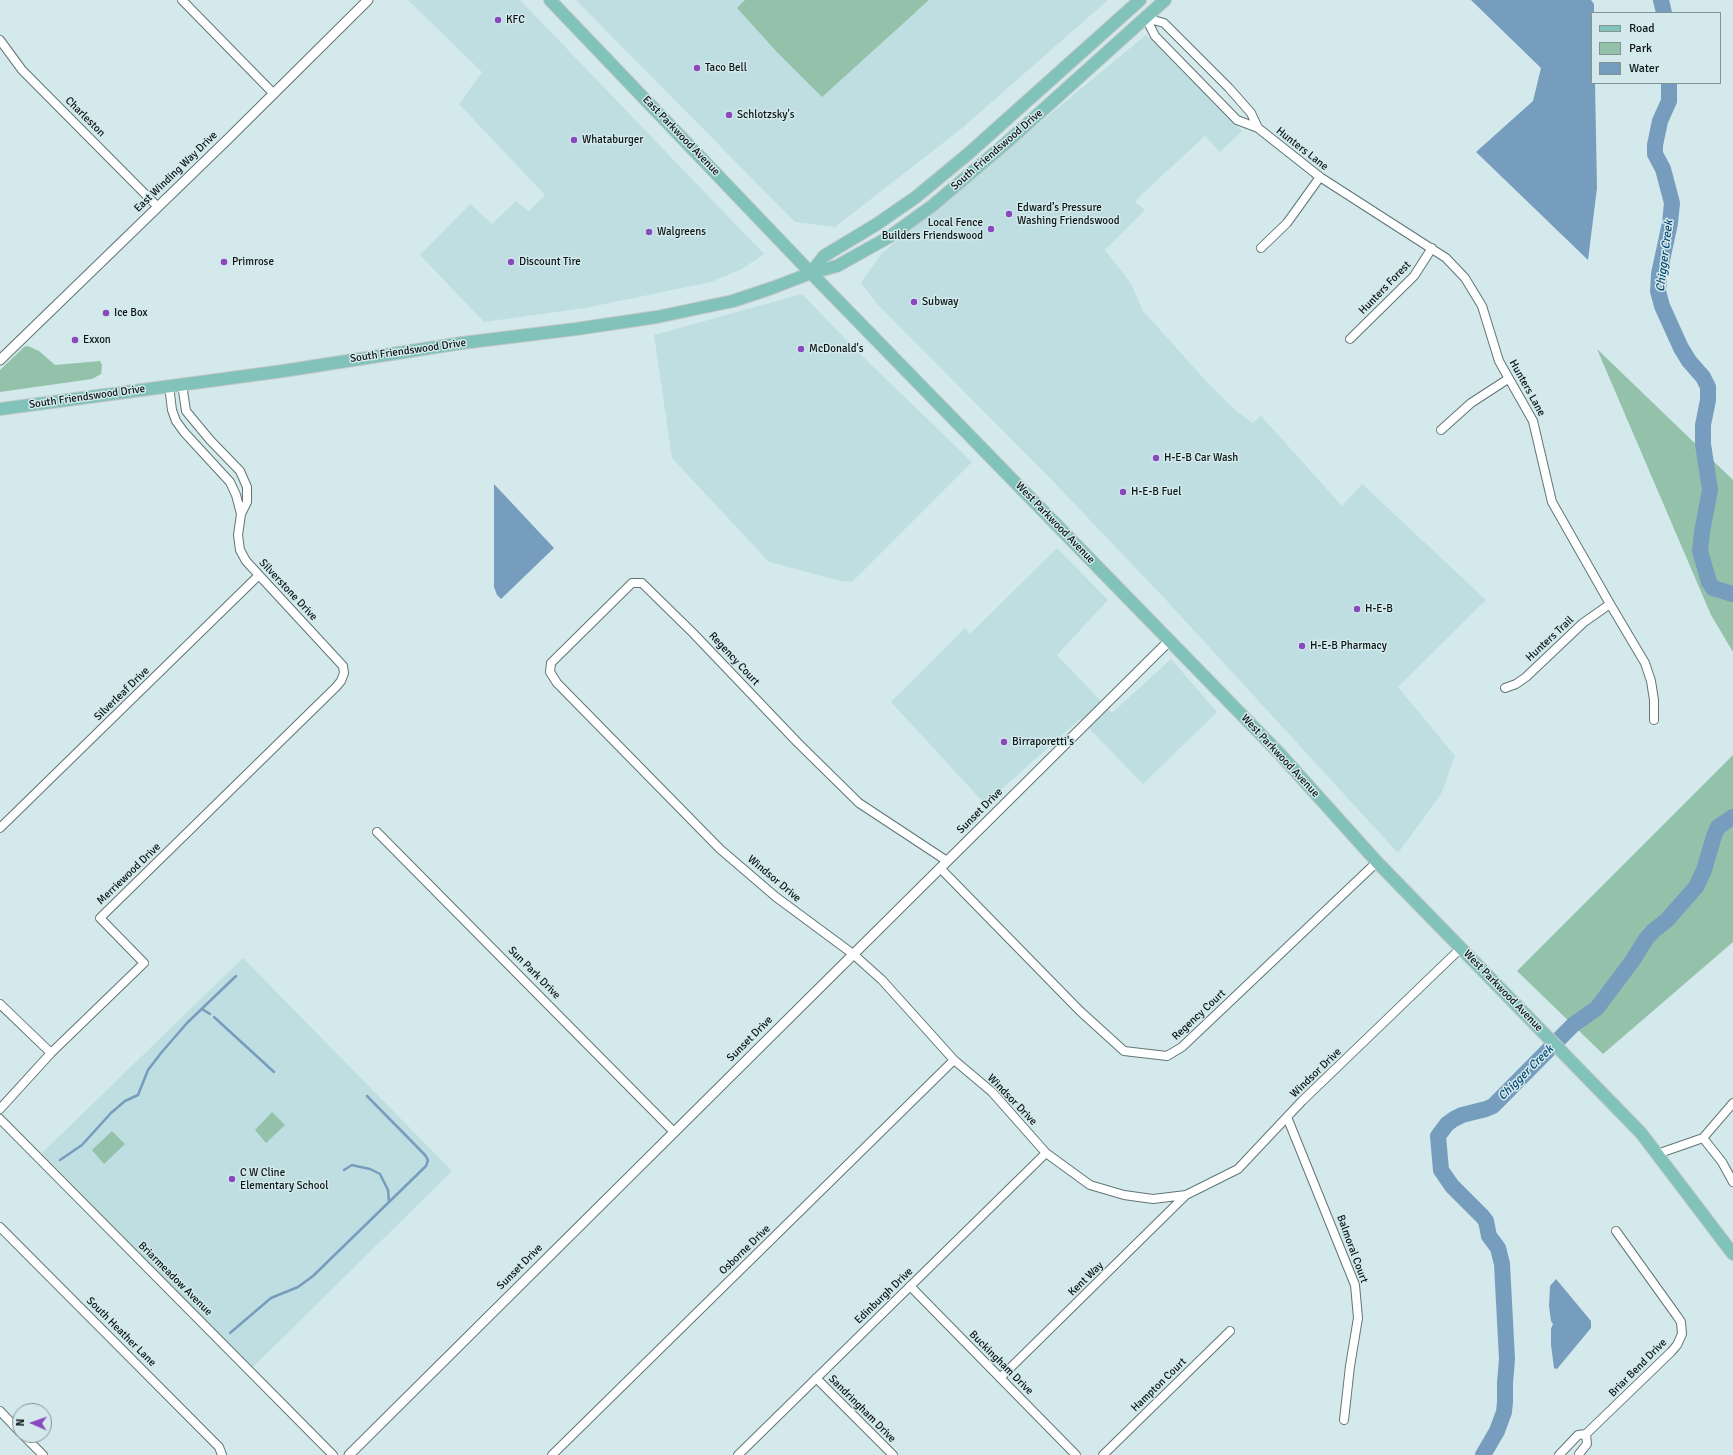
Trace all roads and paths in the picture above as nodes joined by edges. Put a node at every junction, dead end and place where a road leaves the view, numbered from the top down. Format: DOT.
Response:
graph roads {
  1 [pos="182,0"];
  2 [pos="368,0"];
  3 [pos="550,0"];
  4 [pos="1140,0"];
  5 [pos="1165,0"];
  6 [pos="1146,18"];
  7 [pos="0,40"];
  8 [pos="274,94"];
  9 [pos="1258,128"];
  10 [pos="1320,177"];
  11 [pos="158,206"];
  12 [pos="1262,248"];
  13 [pos="1432,248"];
  14 [pos="811,272"];
  15 [pos="1350,339"];
  16 [pos="0,360"];
  17 [pos="1508,379"];
  18 [pos="182,384"];
  19 [pos="169,386"];
  20 [pos="0,409"];
  21 [pos="1441,430"];
  22 [pos="210,440"];
  23 [pos="200,449"];
  24 [pos="241,514"];
  25 [pos="259,575"];
  26 [pos="1610,604"];
  27 [pos="1169,641"];
  28 [pos="344,673"];
  29 [pos="1505,688"];
  30 [pos="579,705"];
  31 [pos="1654,720"];
  32 [pos="0,828"];
  33 [pos="377,832"];
  34 [pos="947,861"];
  35 [pos="1377,862"];
  36 [pos="940,868"];
  37 [pos="1461,948"];
  38 [pos="853,954"];
  39 [pos="0,1004"];
  40 [pos="51,1053"];
  41 [pos="954,1060"];
  42 [pos="1733,1103"];
  43 [pos="0,1109"];
  44 [pos="1287,1117"];
  45 [pos="0,1119"];
  46 [pos="674,1132"];
  47 [pos="1703,1138"];
  48 [pos="1046,1153"];
  49 [pos="1657,1154"];
  50 [pos="1733,1182"];
  51 [pos="1186,1195"];
  52 [pos="0,1227"];
  53 [pos="1616,1231"];
  54 [pos="1733,1254"];
  55 [pos="910,1286"];
  56 [pos="1230,1331"];
  57 [pos="816,1378"];
  58 [pos="1000,1378"];
  59 [pos="0,1412"];
  60 [pos="1344,1420"];
  61 [pos="12,1424"];
  62 [pos="1586,1434"];
  63 [pos="31,1443"];
  64 [pos="1577,1454"];
  65 [pos="43,1455"];
  66 [pos="222,1455"];
  67 [pos="333,1455"];
  68 [pos="348,1455"];
  69 [pos="552,1455"];
  70 [pos="738,1455"];
  71 [pos="893,1455"];
  72 [pos="1076,1455"];
  73 [pos="1103,1455"];
  74 [pos="1560,1455"];
  1 -- 8 [label="street"];
  2 -- 8 [label="street, East Winding Way Drive"];
  3 -- 14 [label="main road, East Parkwood Avenue"];
  4 -- 14 [label="main road, South Friendswood Drive"];
  5 -- 6 [label="main road, South Friendswood Drive"];
  6 -- 9 [label="street, Hunters Lane"];
  6 -- 9 [label="street, Hunters Lane"];
  6 -- 14 [label="main road, South Friendswood Drive"];
  7 -- 11 [label="street, Charleston"];
  8 -- 11 [label="street, East Winding Way Drive"];
  9 -- 10 [label="street, Hunters Lane"];
  10 -- 12 [label="street"];
  10 -- 13 [label="street, Hunters Lane"];
  11 -- 16 [label="street, East Winding Way Drive"];
  13 -- 15 [label="street, Hunters Forest"];
  13 -- 17 [label="street, Hunters Lane"];
  14 -- 18 [label="main road, South Friendswood Drive"];
  14 -- 27 [label="main road, West Parkwood Avenue"];
  17 -- 21 [label="street"];
  17 -- 26 [label="street, Hunters Lane"];
  18 -- 19 [label="main road, South Friendswood Drive"];
  18 -- 22 [label="street, Silverstone Drive"];
  19 -- 20 [label="main road, South Friendswood Drive"];
  19 -- 23 [label="street, Silverstone Drive"];
  22 -- 23 [label="street"];
  22 -- 24 [label="street, Silverstone Drive"];
  23 -- 24 [label="street, Silverstone Drive"];
  24 -- 25 [label="street, Silverstone Drive"];
  25 -- 28 [label="street, Silverstone Drive"];
  25 -- 32 [label="street, Silverleaf Drive"];
  26 -- 29 [label="street, Hunters Trail"];
  26 -- 31 [label="street, Hunters Lane"];
  27 -- 34 [label="street, Sunset Drive"];
  27 -- 35 [label="main road, West Parkwood Avenue"];
  28 -- 40 [label="street, Merriewood Drive"];
  30 -- 34 [label="street, Regency Court"];
  30 -- 38 [label="street, Windsor Drive"];
  33 -- 46 [label="street, Sun Park Drive"];
  34 -- 36 [label="street, Sunset Drive"];
  35 -- 36 [label="street, Regency Court"];
  35 -- 37 [label="main road, West Parkwood Avenue"];
  36 -- 38 [label="street, Sunset Drive"];
  37 -- 44 [label="street, Windsor Drive"];
  37 -- 49 [label="main road, West Parkwood Avenue"];
  38 -- 41 [label="street, Windsor Drive"];
  38 -- 46 [label="street, Sunset Drive"];
  39 -- 40 [label="street"];
  40 -- 43 [label="street, Merriewood Drive"];
  41 -- 48 [label="street, Windsor Drive"];
  41 -- 69 [label="street, Osborne Drive"];
  42 -- 47 [label="street"];
  44 -- 51 [label="street, Windsor Drive"];
  44 -- 60 [label="street, Balmoral Court"];
  45 -- 67 [label="street, Briarmeadow Avenue"];
  46 -- 68 [label="street, Sunset Drive"];
  47 -- 49 [label="street"];
  47 -- 50 [label="street"];
  48 -- 51 [label="street, Windsor Drive"];
  48 -- 55 [label="street, Edinburgh Drive"];
  49 -- 54 [label="main road, West Parkwood Avenue"];
  51 -- 58 [label="street, Kent Way"];
  52 -- 66 [label="street, South Heather Lane"];
  53 -- 62 [label="street, Briar Bend Drive"];
  55 -- 57 [label="street, Edinburgh Drive"];
  55 -- 58 [label="street, Buckingham Drive"];
  56 -- 73 [label="street, Hampton Court"];
  57 -- 70 [label="street, Edinburgh Drive"];
  57 -- 71 [label="street, Sandringham Drive"];
  58 -- 72 [label="street, Buckingham Drive"];
  59 -- 61 [label="street"];
  62 -- 64 [label="street, Briar Bend Drive"];
  62 -- 74 [label="street, Briar Bend Drive"];
  63 -- 65 [label="street"];
  64 -- 74 [label="street"];
}
